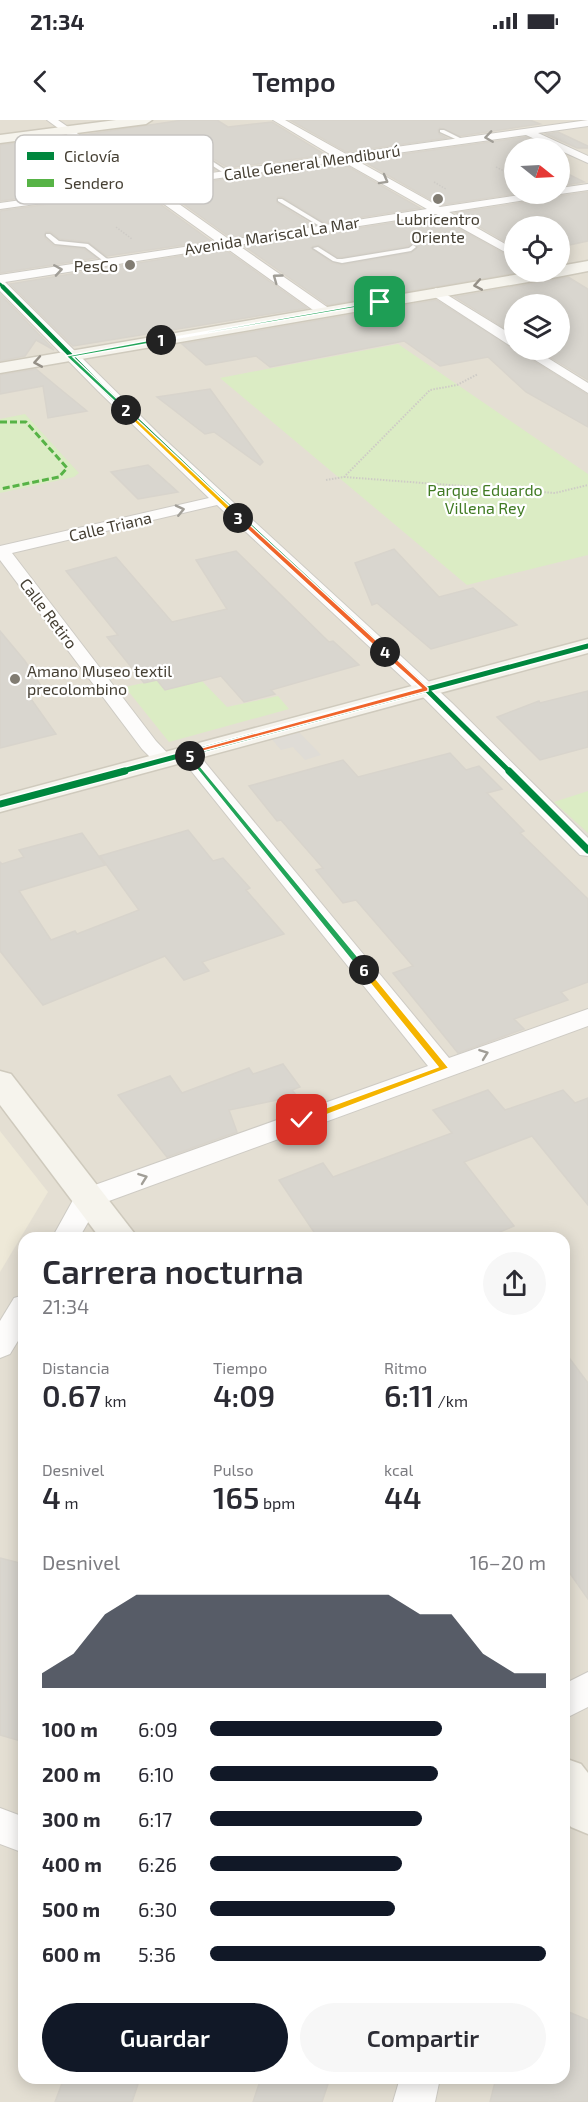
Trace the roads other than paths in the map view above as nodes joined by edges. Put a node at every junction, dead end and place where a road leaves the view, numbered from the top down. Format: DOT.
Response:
graph roads {
  1 [pos="111,120"];
  2 [pos="146,120"];
  3 [pos="278,120"];
  4 [pos="509,123"];
  5 [pos="588,123"];
  6 [pos="60,126"];
  7 [pos="442,130"];
  8 [pos="528,132"];
  9 [pos="73,135"];
  10 [pos="0,136"];
  11 [pos="464,141"];
  12 [pos="344,158"];
  13 [pos="588,160"];
  14 [pos="213,164"];
  15 [pos="229,174"];
  16 [pos="213,176"];
  17 [pos="588,187"];
  18 [pos="570,190"];
  19 [pos="280,200"];
  20 [pos="504,200"];
  21 [pos="15,204"];
  22 [pos="174,204"];
  23 [pos="0,206"];
  24 [pos="437,210"];
  25 [pos="325,227"];
  26 [pos="48,235"];
  27 [pos="227,242"];
  28 [pos="413,246"];
  29 [pos="316,248"];
  30 [pos="504,248"];
  31 [pos="108,262"];
  32 [pos="588,266"];
  33 [pos="570,269"];
  34 [pos="0,279"];
  35 [pos="504,280"];
  36 [pos="0,284"];
  37 [pos="436,292"];
  38 [pos="325,312"];
  39 [pos="504,336"];
  40 [pos="69,356"];
  41 [pos="542,360"];
  42 [pos="0,368"];
  43 [pos="588,389"];
  44 [pos="220,500"];
  45 [pos="1,551"];
  46 [pos="588,646"];
  47 [pos="426,689"];
  48 [pos="175,756"];
  49 [pos="0,804"];
  50 [pos="588,850"];
  51 [pos="588,1017"];
  52 [pos="444,1068"];
  53 [pos="0,1082"];
  54 [pos="88,1198"];
  55 [pos="68,1232"];
  56 [pos="115,1232"];
  57 [pos="18,1316"];
  58 [pos="0,1346"];
  59 [pos="588,1689"];
  60 [pos="570,1699"];
  61 [pos="570,1788"];
  62 [pos="588,1810"];
  63 [pos="0,1826"];
  64 [pos="18,1833"];
  65 [pos="418,2084"];
  66 [pos="414,2102"];
  1 -- 6 [label="street"];
  2 -- 6 [label="street"];
  3 -- 12 [label="street"];
  4 -- 8 [label="street"];
  5 -- 8 [label="street, Calle General Mendiburú"];
  6 -- 9 [label="street"];
  6 -- 10 [label="street"];
  7 -- 11 [label="lane"];
  8 -- 11 [label="street, Calle General Mendiburú, one-way"];
  8 -- 13 [label="street"];
  11 -- 12 [label="street, Calle General Mendiburú"];
  12 -- 15 [label="street, Calle General Mendiburú"];
  12 -- 24 [label="street, one-way"];
  14 -- 15 [label="lane"];
  15 -- 16 [label="street, Calle General Mendiburú"];
  17 -- 18 [label="street"];
  19 -- 25 [label="lane"];
  20 -- 24 [label="street, Avenida Mariscal La Mar"];
  21 -- 23 [label="street, Calle General Mendiburú"];
  22 -- 27 [label="street"];
  24 -- 25 [label="street, Avenida Mariscal La Mar"];
  24 -- 30 [label="street"];
  25 -- 27 [label="street, Avenida Mariscal La Mar"];
  26 -- 31 [label="lane"];
  27 -- 31 [label="street, Avenida Mariscal La Mar"];
  38 -- 27 [label="street, one-way"];
  28 -- 29 [label="lane"];
  34 -- 31 [label="street, Avenida Mariscal La Mar, one-way"];
  32 -- 33 [label="street"];
  35 -- 37 [label="street, one-way"];
  36 -- 40 [label="street"];
  37 -- 38 [label="street"];
  37 -- 39 [label="street"];
  38 -- 40 [label="street"];
  40 -- 42 [label="street, one-way"];
  40 -- 44 [label="street"];
  41 -- 43 [label="street"];
  45 -- 44 [label="street, Calle Triana, one-way"];
  44 -- 47 [label="street"];
  45 -- 48 [label="street, Calle Retiro"];
  46 -- 47 [label="street"];
  47 -- 48 [label="street"];
  47 -- 50 [label="street"];
  48 -- 49 [label="street"];
  48 -- 52 [label="street, Calle Retiro"];
  52 -- 51 [label="street, one-way"];
  54 -- 52 [label="street, one-way"];
  53 -- 54 [label="street"];
  54 -- 55 [label="street"];
  54 -- 56 [label="street"];
  57 -- 58 [label="street"];
  59 -- 60 [label="street"];
  61 -- 62 [label="street"];
  63 -- 64 [label="street"];
  65 -- 66 [label="street"];
}
